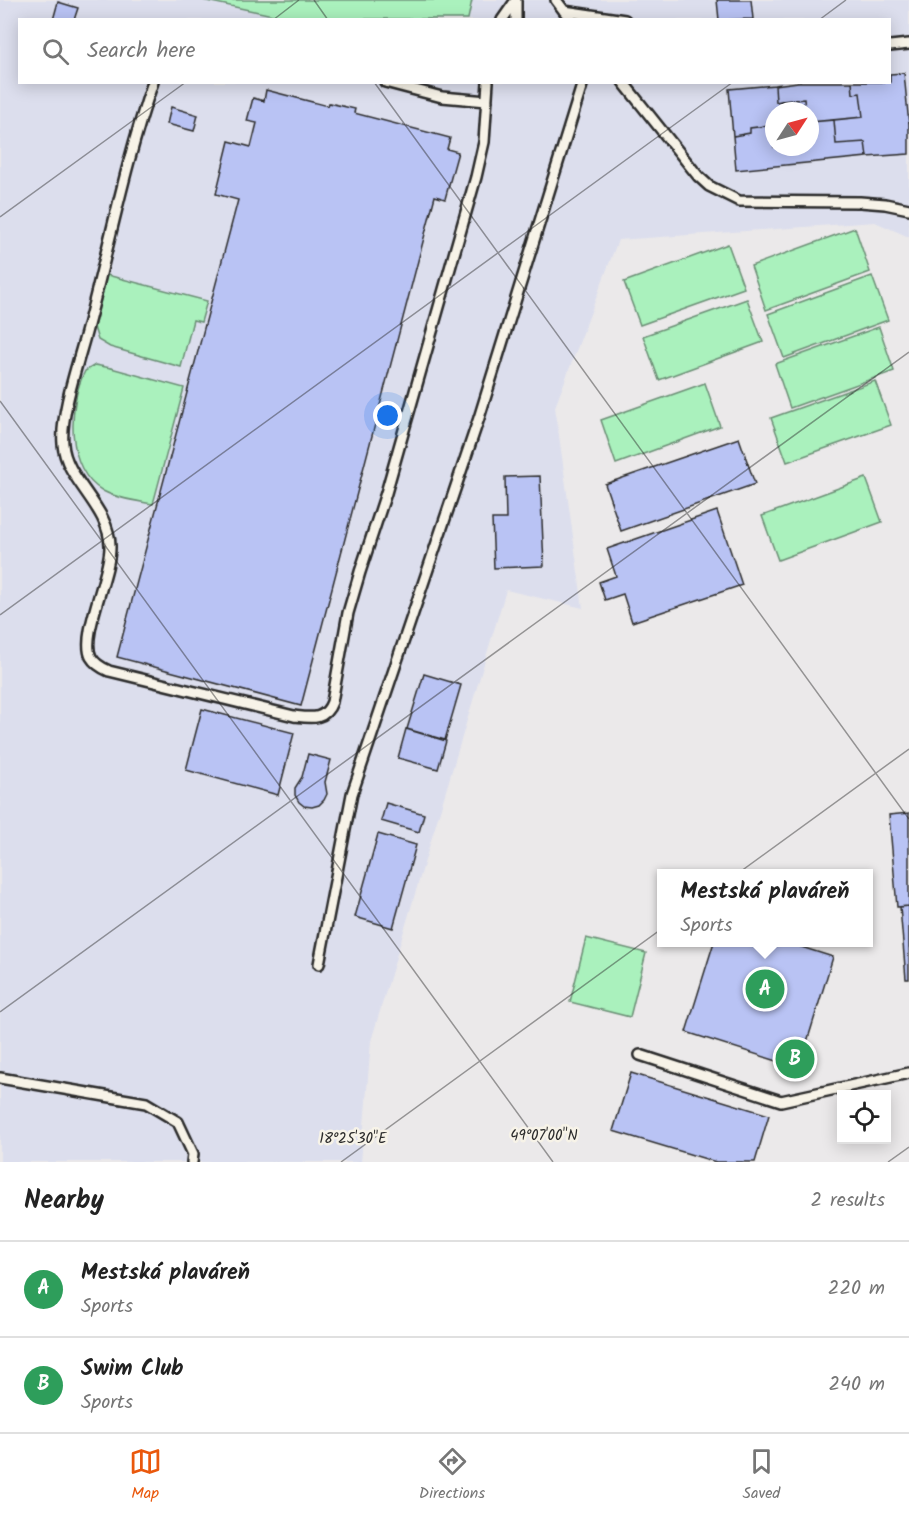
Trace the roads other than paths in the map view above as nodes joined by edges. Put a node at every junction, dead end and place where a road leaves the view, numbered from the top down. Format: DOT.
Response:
graph roads {
  1 [pos="516,0"];
  2 [pos="556,0"];
  3 [pos="564,11"];
  4 [pos="503,18"];
  5 [pos="516,18"];
  6 [pos="569,18"];
  7 [pos="611,18"];
  8 [pos="909,44"];
  9 [pos="891,46"];
  10 [pos="152,84"];
  11 [pos="393,84"];
  12 [pos="583,84"];
  13 [pos="625,84"];
  14 [pos="488,92"];
  15 [pos="909,209"];
  16 [pos="319,964"];
  17 [pos="640,1055"];
  18 [pos="909,1073"];
  19 [pos="0,1078"];
  20 [pos="192,1162"];
  1 -- 4 [label="lane"];
  1 -- 5 [label="lane"];
  2 -- 3 [label="lane"];
  3 -- 6 [label="lane"];
  3 -- 7 [label="lane"];
  8 -- 9 [label="lane"];
  10 -- 14 [label="lane"];
  11 -- 14 [label="lane"];
  12 -- 16 [label="lane"];
  13 -- 15 [label="lane"];
  17 -- 18 [label="lane"];
  19 -- 20 [label="lane"];
}
